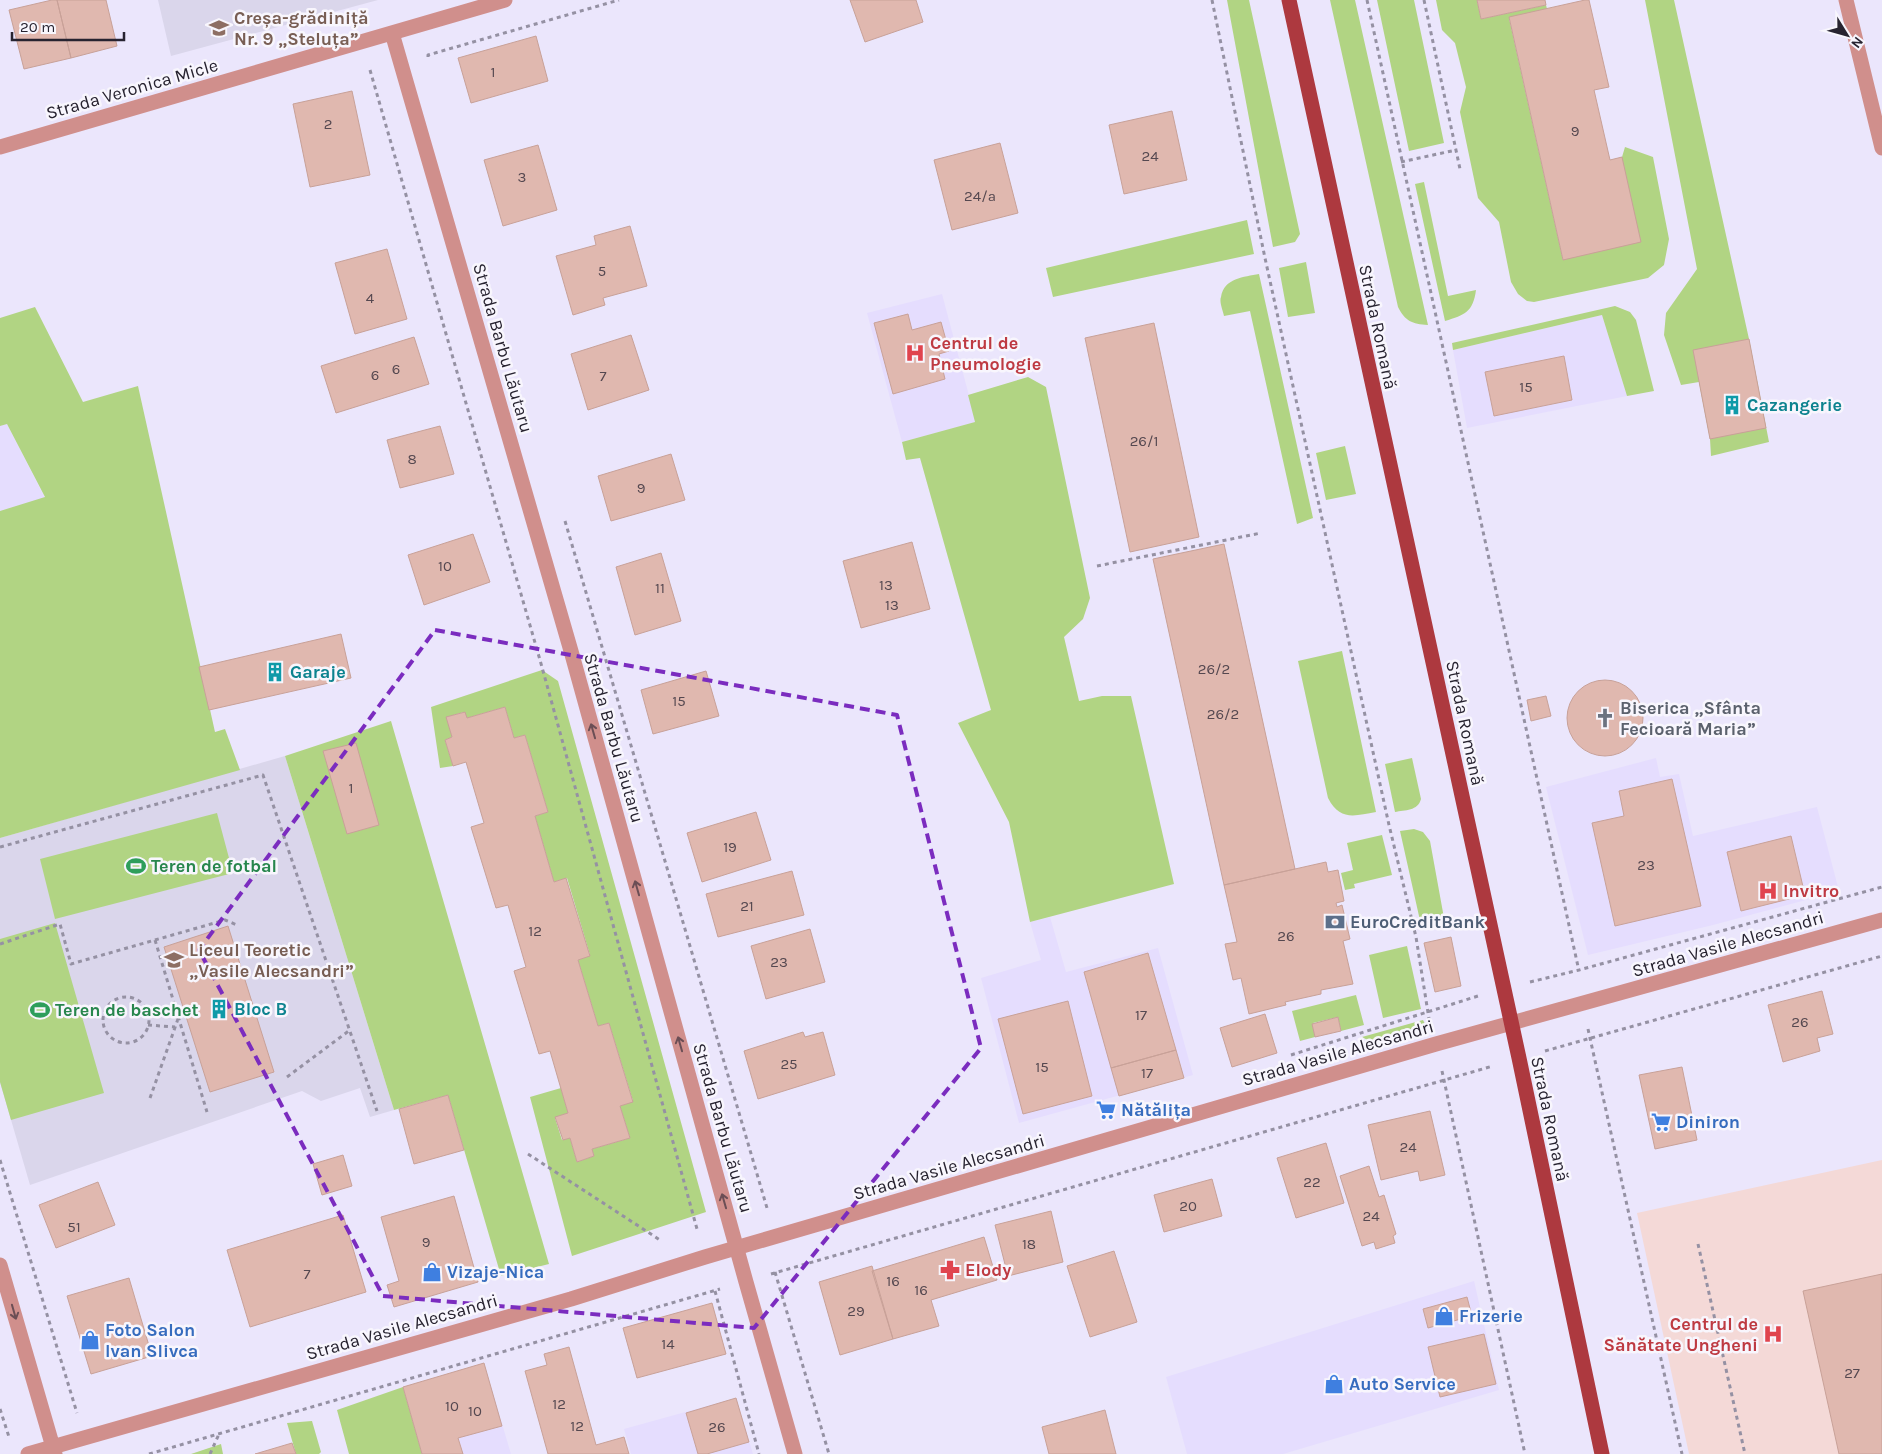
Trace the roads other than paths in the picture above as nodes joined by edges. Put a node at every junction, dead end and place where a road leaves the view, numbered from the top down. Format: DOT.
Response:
graph roads {
  1 [pos="505,0"];
  2 [pos="1289,0"];
  3 [pos="1846,0"];
  4 [pos="392,33"];
  5 [pos="0,147"];
  6 [pos="1882,148"];
  7 [pos="1882,920"];
  8 [pos="1510,1022"];
  9 [pos="736,1248"];
  10 [pos="0,1265"];
  11 [pos="54,1450"];
  12 [pos="28,1454"];
  13 [pos="795,1454"];
  14 [pos="1602,1454"];
  1 -- 4 [label="street, Strada Veronica Micle"];
  2 -- 8 [label="main road, Strada Romană"];
  3 -- 6 [label="street"];
  4 -- 5 [label="street, Strada Veronica Micle"];
  9 -- 4 [label="street, Strada Barbu Lăutaru, one-way"];
  7 -- 8 [label="street, Strada Vasile Alecsandri"];
  8 -- 9 [label="street, Strada Vasile Alecsandri"];
  8 -- 14 [label="main road, Strada Romană"];
  9 -- 11 [label="street, Strada Vasile Alecsandri"];
  9 -- 13 [label="street, Strada Barbu Lăutaru"];
  10 -- 11 [label="street, one-way"];
  11 -- 12 [label="street, Strada Vasile Alecsandri"];
}
